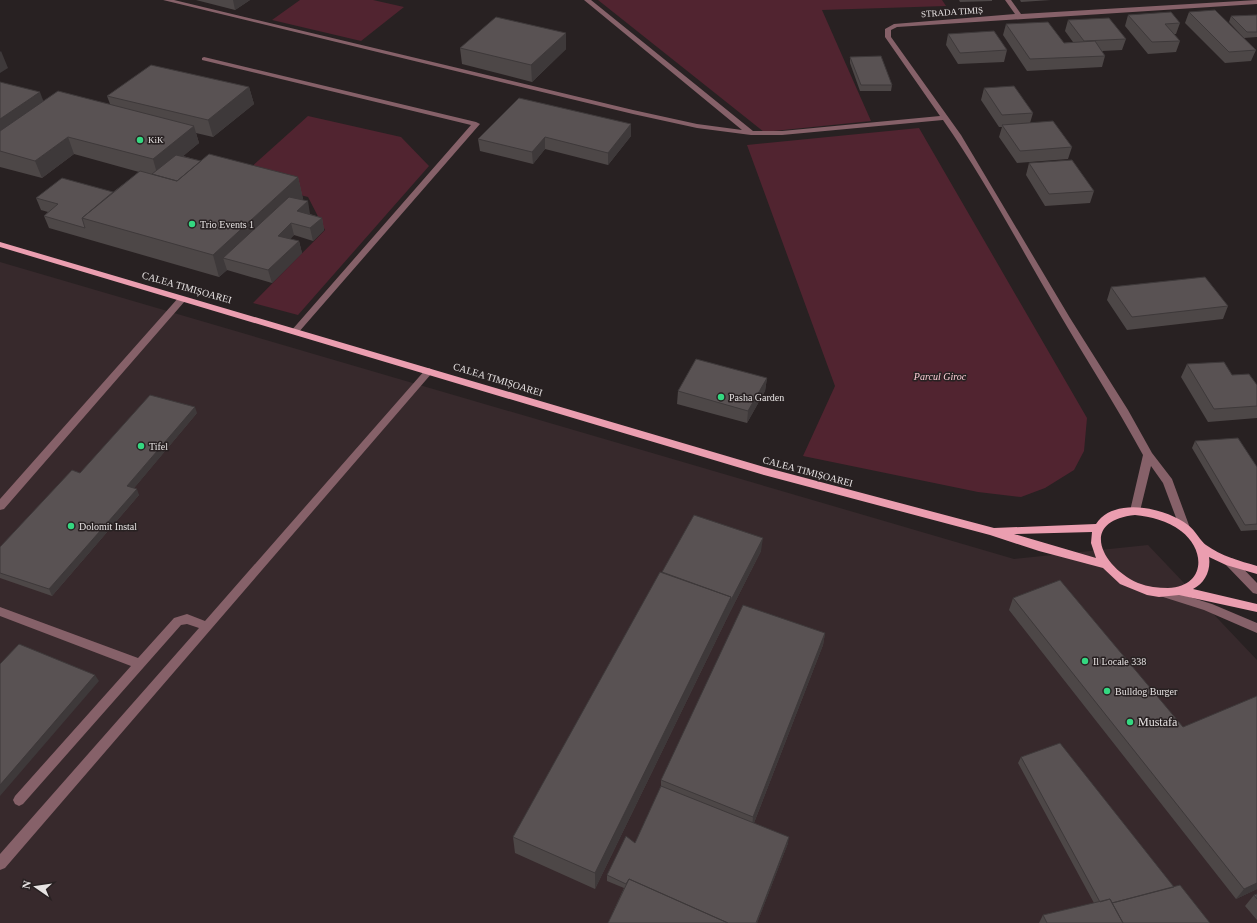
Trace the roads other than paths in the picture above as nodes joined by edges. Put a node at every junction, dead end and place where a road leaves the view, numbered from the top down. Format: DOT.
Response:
graph roads {
  1 [pos="166,0"];
  2 [pos="587,0"];
  3 [pos="1008,0"];
  4 [pos="1257,2"];
  5 [pos="1019,16"];
  6 [pos="204,59"];
  7 [pos="945,118"];
  8 [pos="751,133"];
  9 [pos="0,244"];
  10 [pos="182,298"];
  11 [pos="295,331"];
  12 [pos="429,372"];
  13 [pos="1148,455"];
  14 [pos="0,506"];
  15 [pos="1135,511"];
  16 [pos="1098,528"];
  17 [pos="1185,528"];
  18 [pos="991,531"];
  19 [pos="1202,548"];
  20 [pos="1230,562"];
  21 [pos="1106,566"];
  22 [pos="1257,570"];
  23 [pos="1257,590"];
  24 [pos="1181,591"];
  25 [pos="1164,593"];
  26 [pos="1257,608"];
  27 [pos="0,611"];
  28 [pos="207,626"];
  29 [pos="1257,628"];
  30 [pos="139,664"];
  31 [pos="19,800"];
  32 [pos="0,864"];
  1 -- 8 [label="street"];
  2 -- 8 [label="street"];
  3 -- 5 [label="street"];
  4 -- 5 [label="street, STRADA TIMIȘ"];
  5 -- 7 [label="street, STRADA TIMIȘ"];
  6 -- 11 [label="street"];
  7 -- 8 [label="street"];
  7 -- 13 [label="street"];
  9 -- 10 [label="main road, CALEA TIMIȘOAREI"];
  10 -- 11 [label="main road, CALEA TIMIȘOAREI"];
  10 -- 14 [label="street"];
  11 -- 12 [label="main road, CALEA TIMIȘOAREI"];
  12 -- 18 [label="main road, CALEA TIMIȘOAREI"];
  12 -- 28 [label="street"];
  13 -- 15 [label="street"];
  13 -- 17 [label="street"];
  15 -- 16 [label="main road"];
  15 -- 17 [label="main road"];
  16 -- 18 [label="main road, CALEA TIMIȘOAREI"];
  16 -- 21 [label="main road"];
  17 -- 19 [label="main road"];
  18 -- 21 [label="main road, CALEA TIMIȘOAREI"];
  19 -- 20 [label="main road"];
  19 -- 24 [label="main road"];
  20 -- 22 [label="main road"];
  20 -- 23 [label="street"];
  21 -- 25 [label="main road"];
  24 -- 25 [label="main road"];
  24 -- 26 [label="main road"];
  25 -- 29 [label="street"];
  27 -- 30 [label="street"];
  28 -- 30 [label="street"];
  28 -- 32 [label="street"];
  30 -- 31 [label="street"];
}
